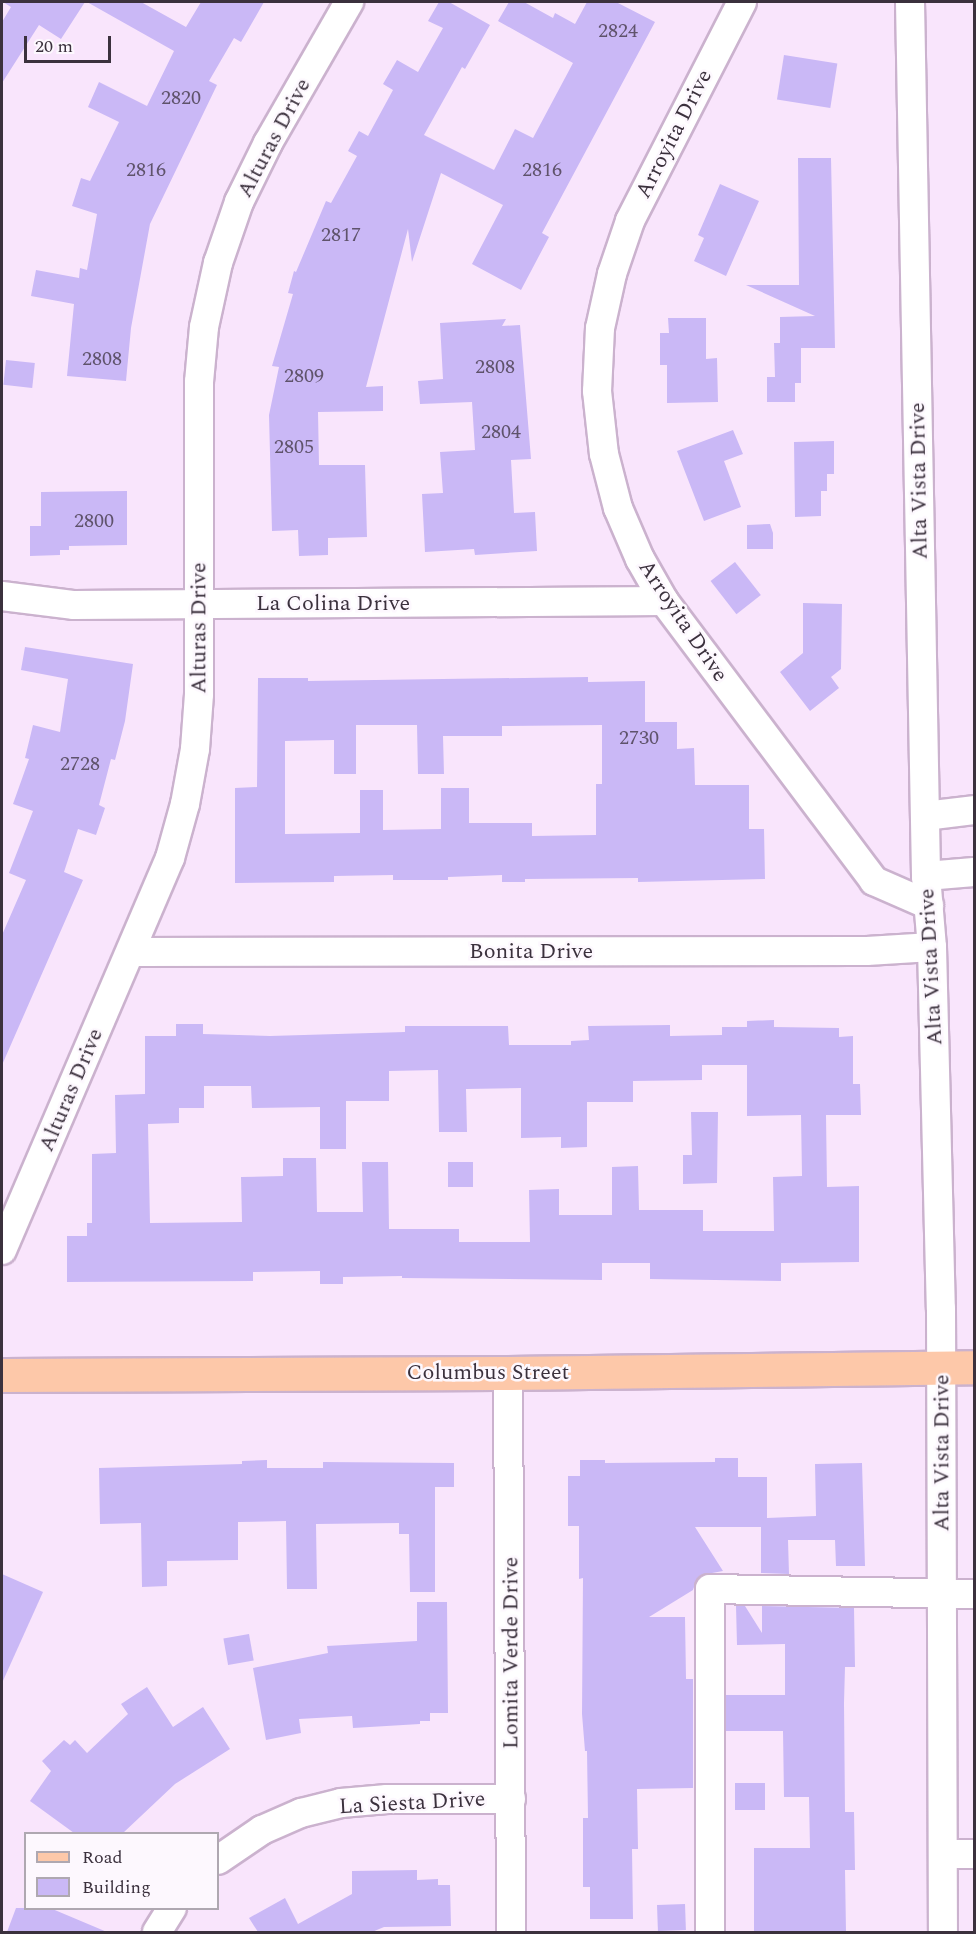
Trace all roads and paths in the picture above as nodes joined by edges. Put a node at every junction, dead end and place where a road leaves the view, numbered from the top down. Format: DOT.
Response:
graph roads {
  1 [pos="349,2"];
  2 [pos="742,2"];
  3 [pos="910,2"];
  4 [pos="2,596"];
  5 [pos="664,601"];
  6 [pos="199,605"];
  7 [pos="975,810"];
  8 [pos="926,816"];
  9 [pos="975,872"];
  10 [pos="926,876"];
  11 [pos="929,905"];
  12 [pos="932,947"];
  13 [pos="130,952"];
  14 [pos="2,1250"];
  15 [pos="975,1367"];
  16 [pos="941,1368"];
  17 [pos="508,1373"];
  18 [pos="2,1375"];
  19 [pos="943,1594"];
  20 [pos="975,1594"];
  21 [pos="511,1799"];
  22 [pos="943,1854"];
  23 [pos="975,1854"];
  24 [pos="219,1859"];
  25 [pos="171,1910"];
  26 [pos="157,1932"];
  27 [pos="511,1932"];
  28 [pos="710,1932"];
  29 [pos="943,1932"];
  1 -- 6 [label="street, Alturas Drive"];
  2 -- 5 [label="street, Arroyita Drive"];
  3 -- 8 [label="street, Alta Vista Drive"];
  4 -- 6 [label="street, La Colina Drive"];
  5 -- 6 [label="street, La Colina Drive"];
  5 -- 11 [label="street, Arroyita Drive"];
  6 -- 13 [label="street, Alturas Drive"];
  7 -- 8 [label="street"];
  8 -- 10 [label="street, Alta Vista Drive"];
  9 -- 10 [label="street"];
  10 -- 11 [label="street, Alta Vista Drive"];
  11 -- 12 [label="street, Alta Vista Drive"];
  12 -- 13 [label="street, Bonita Drive"];
  12 -- 16 [label="street, Alta Vista Drive"];
  13 -- 14 [label="street, Alturas Drive"];
  15 -- 16 [label="main road, Columbus Street"];
  16 -- 17 [label="main road, Columbus Street"];
  16 -- 19 [label="street, Alta Vista Drive"];
  17 -- 18 [label="main road, Columbus Street"];
  17 -- 21 [label="street, Lomita Verde Drive"];
  19 -- 20 [label="street"];
  19 -- 22 [label="street, Alta Vista Drive"];
  19 -- 28 [label="street"];
  21 -- 24 [label="street, La Siesta Drive"];
  21 -- 27 [label="street, Lomita Verde Drive"];
  22 -- 23 [label="street"];
  22 -- 29 [label="street, Alta Vista Drive"];
  25 -- 26 [label="street"];
}
